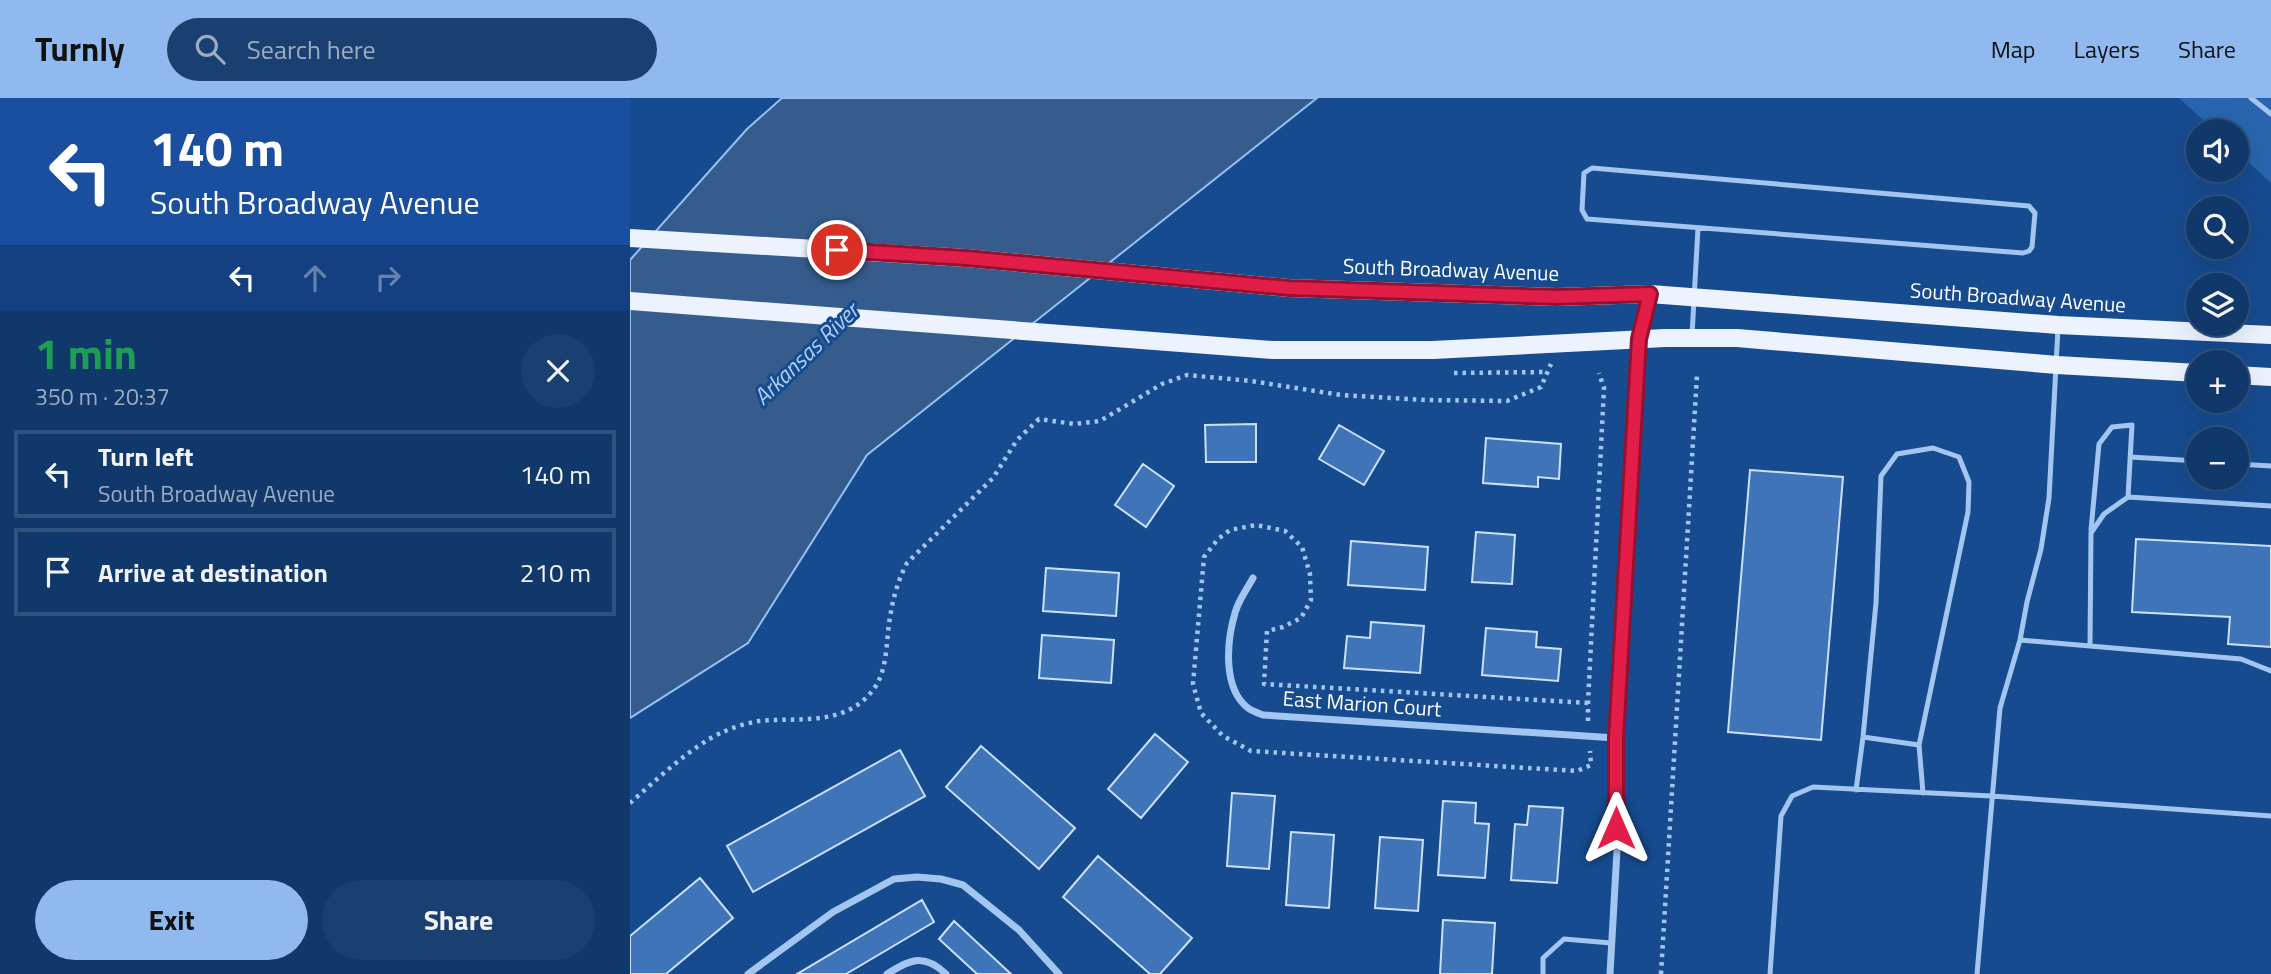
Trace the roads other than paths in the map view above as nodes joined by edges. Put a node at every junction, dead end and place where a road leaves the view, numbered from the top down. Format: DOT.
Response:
graph roads {
  1 [pos="2251,98"];
  2 [pos="2271,114"];
  3 [pos="1698,228"];
  4 [pos="630,238"];
  5 [pos="1650,294"];
  6 [pos="1695,297"];
  7 [pos="630,301"];
  8 [pos="2059,325"];
  9 [pos="2271,335"];
  10 [pos="1692,338"];
  11 [pos="1639,339"];
  12 [pos="2057,365"];
  13 [pos="2186,372"];
  14 [pos="2249,376"];
  15 [pos="2271,377"];
  16 [pos="2130,457"];
  17 [pos="2186,460"];
  18 [pos="2249,465"];
  19 [pos="2271,466"];
  20 [pos="2128,497"];
  21 [pos="2271,506"];
  22 [pos="2091,533"];
  23 [pos="1253,578"];
  24 [pos="2020,640"];
  25 [pos="2091,646"];
  26 [pos="2271,671"];
  27 [pos="1863,737"];
  28 [pos="1616,738"];
  29 [pos="1919,745"];
  30 [pos="1856,790"];
  31 [pos="1923,793"];
  32 [pos="1991,796"];
  33 [pos="2271,816"];
  34 [pos="1611,943"];
  35 [pos="748,974"];
  36 [pos="887,974"];
  37 [pos="946,974"];
  38 [pos="1059,974"];
  39 [pos="1543,974"];
  40 [pos="1610,974"];
  41 [pos="1770,974"];
  42 [pos="1977,974"];
  1 -- 2 [label="lane"];
  3 -- 3 [label="lane"];
  3 -- 6 [label="lane"];
  4 -- 5 [label="main road, South Broadway Avenue"];
  5 -- 6 [label="main road, South Broadway Avenue"];
  5 -- 11 [label="street"];
  6 -- 8 [label="main road, South Broadway Avenue"];
  6 -- 10 [label="lane"];
  7 -- 11 [label="main road"];
  8 -- 9 [label="main road, South Broadway Avenue"];
  8 -- 12 [label="lane"];
  10 -- 11 [label="main road"];
  10 -- 12 [label="main road"];
  11 -- 28 [label="street"];
  12 -- 13 [label="main road"];
  12 -- 24 [label="lane"];
  14 -- 15 [label="main road"];
  16 -- 17 [label="lane"];
  16 -- 20 [label="lane"];
  16 -- 22 [label="lane"];
  18 -- 19 [label="lane"];
  20 -- 21 [label="lane"];
  20 -- 22 [label="lane"];
  22 -- 25 [label="lane"];
  23 -- 28 [label="street, East Marion Court"];
  24 -- 25 [label="lane"];
  24 -- 32 [label="lane"];
  25 -- 26 [label="lane"];
  27 -- 29 [label="lane"];
  27 -- 29 [label="lane"];
  27 -- 30 [label="lane"];
  28 -- 34 [label="street"];
  29 -- 31 [label="lane"];
  30 -- 31 [label="lane"];
  30 -- 41 [label="lane"];
  31 -- 32 [label="lane"];
  32 -- 33 [label="lane"];
  32 -- 42 [label="lane"];
  34 -- 39 [label="lane"];
  34 -- 40 [label="street"];
  35 -- 38 [label="street"];
  36 -- 37 [label="street"];
}
